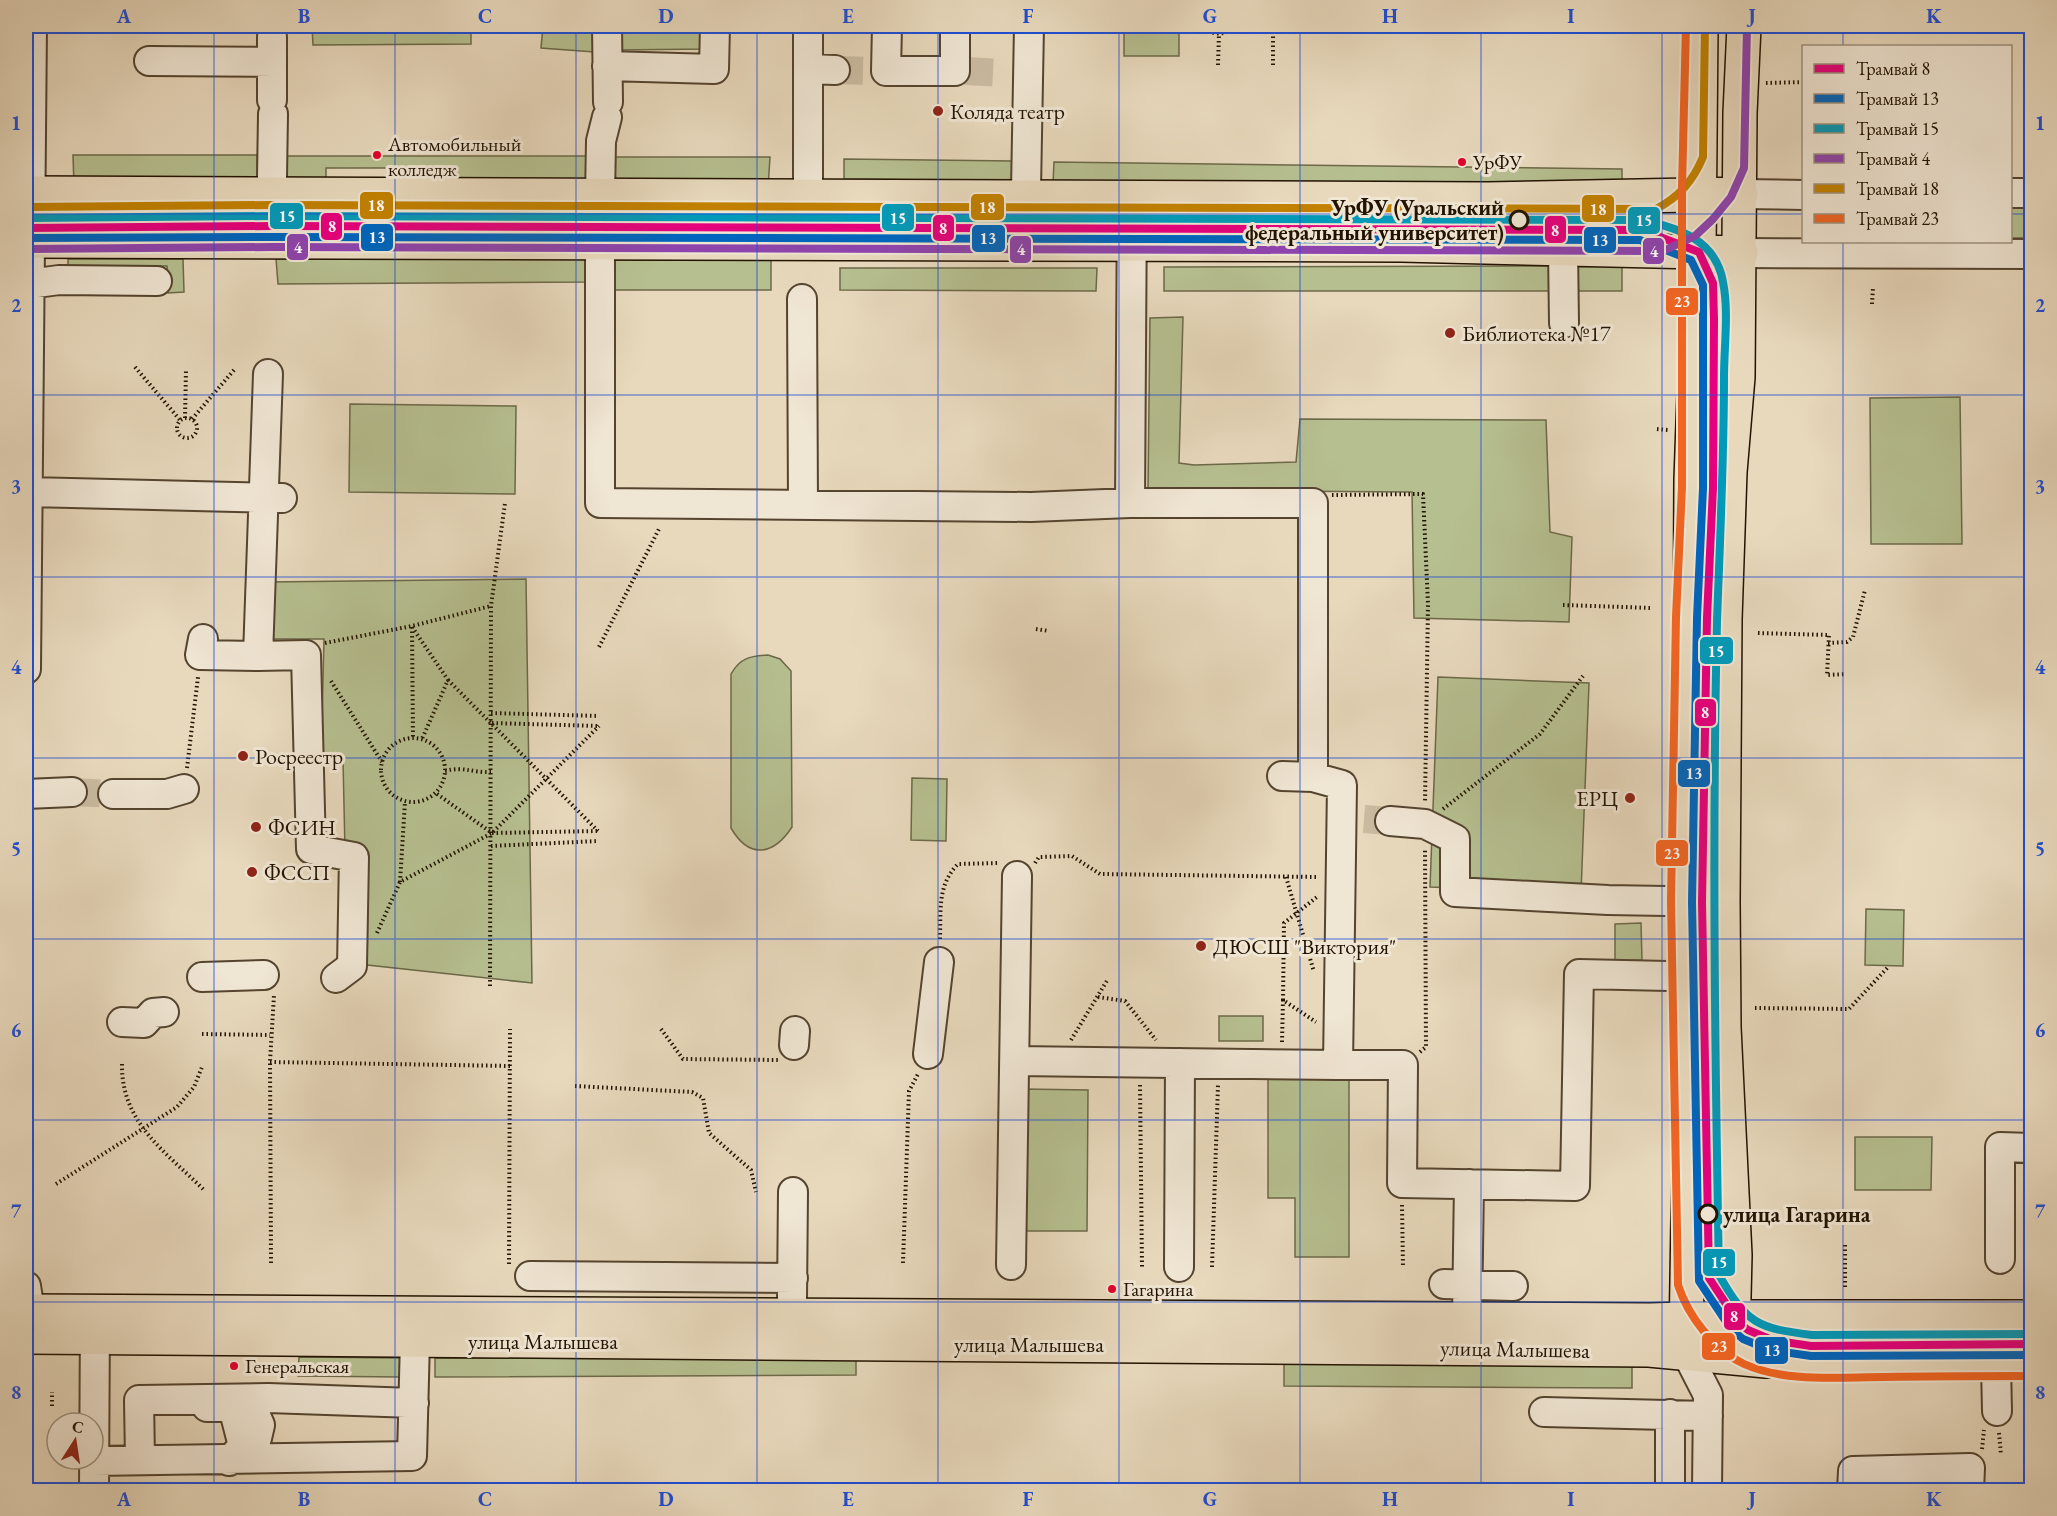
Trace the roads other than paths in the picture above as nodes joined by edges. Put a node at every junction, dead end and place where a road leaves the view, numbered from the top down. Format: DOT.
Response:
graph roads {
  1 [pos="32,26"];
  2 [pos="607,26"];
  3 [pos="715,26"];
  4 [pos="808,26"];
  5 [pos="887,26"];
  6 [pos="955,26"];
  7 [pos="1029,26"];
  8 [pos="1701,26"];
  9 [pos="1744,26"];
  10 [pos="149,61"];
  11 [pos="607,66"];
  12 [pos="28,193"];
  13 [pos="2012,193"];
  14 [pos="2031,193"];
  15 [pos="1741,194"];
  16 [pos="272,195"];
  17 [pos="1802,195"];
  18 [pos="600,196"];
  19 [pos="808,196"];
  20 [pos="1698,196"];
  21 [pos="1026,197"];
  22 [pos="1132,198"];
  23 [pos="27,241"];
  24 [pos="271,241"];
  25 [pos="599,243"];
  26 [pos="808,243"];
  27 [pos="1025,244"];
  28 [pos="1131,244"];
  29 [pos="1563,249"];
  30 [pos="1699,252"];
  31 [pos="1741,253"];
  32 [pos="2031,254"];
  33 [pos="157,281"];
  34 [pos="29,284"];
  35 [pos="802,299"];
  36 [pos="1564,323"];
  37 [pos="27,341"];
  38 [pos="268,374"];
  39 [pos="29,492"];
  40 [pos="275,498"];
  41 [pos="1130,503"];
  42 [pos="803,505"];
  43 [pos="27,560"];
  44 [pos="201,647"];
  45 [pos="258,656"];
  46 [pos="26,669"];
  47 [pos="1282,776"];
  48 [pos="1313,777"];
  49 [pos="184,789"];
  50 [pos="72,792"];
  51 [pos="26,794"];
  52 [pos="113,794"];
  53 [pos="1365,820"];
  54 [pos="1017,876"];
  55 [pos="1689,902"];
  56 [pos="1723,902"];
  57 [pos="939,962"];
  58 [pos="1707,976"];
  59 [pos="202,977"];
  60 [pos="336,978"];
  61 [pos="269,979"];
  62 [pos="165,1012"];
  63 [pos="122,1022"];
  64 [pos="928,1054"];
  65 [pos="1171,1054"];
  66 [pos="1015,1061"];
  67 [pos="1338,1065"];
  68 [pos="2031,1148"];
  69 [pos="1470,1184"];
  70 [pos="793,1192"];
  71 [pos="2000,1259"];
  72 [pos="1011,1265"];
  73 [pos="1179,1267"];
  74 [pos="520,1270"];
  75 [pos="580,1276"];
  76 [pos="636,1277"];
  77 [pos="793,1278"];
  78 [pos="1455,1285"];
  79 [pos="1513,1286"];
  80 [pos="27,1311"];
  81 [pos="580,1314"];
  82 [pos="638,1314"];
  83 [pos="792,1315"];
  84 [pos="1734,1317"];
  85 [pos="2031,1317"];
  86 [pos="1467,1318"];
  87 [pos="1995,1318"];
  88 [pos="1686,1319"];
  89 [pos="95,1326"];
  90 [pos="415,1340"];
  91 [pos="1687,1354"];
  92 [pos="1730,1357"];
  93 [pos="1995,1361"];
  94 [pos="2031,1361"];
  95 [pos="268,1398"];
  96 [pos="414,1403"];
  97 [pos="1708,1405"];
  98 [pos="139,1407"];
  99 [pos="94,1411"];
  100 [pos="1544,1412"];
  101 [pos="1997,1412"];
  102 [pos="1670,1414"];
  103 [pos="246,1455"];
  104 [pos="140,1460"];
  105 [pos="105,1461"];
  106 [pos="94,1471"];
  107 [pos="94,1491"];
  108 [pos="1670,1491"];
  109 [pos="1707,1491"];
  110 [pos="1852,1491"];
  111 [pos="1969,1491"];
  1 -- 12 [label="street"];
  2 -- 11 [label="street"];
  3 -- 11 [label="street"];
  4 -- 19 [label="street"];
  5 -- 6 [label="street"];
  7 -- 21 [label="street"];
  8 -- 20 [label="main road"];
  9 -- 15 [label="main road"];
  10 -- 16 [label="street"];
  11 -- 18 [label="street"];
  12 -- 16 [label="main road"];
  12 -- 23 [label="street"];
  13 -- 14 [label="street"];
  15 -- 17 [label="street"];
  15 -- 20 [label="main road"];
  15 -- 31 [label="main road"];
  16 -- 18 [label="main road"];
  16 -- 24 [label="street"];
  18 -- 19 [label="main road"];
  18 -- 25 [label="street"];
  19 -- 21 [label="main road"];
  19 -- 26 [label="street"];
  20 -- 22 [label="main road"];
  20 -- 30 [label="main road"];
  21 -- 22 [label="main road"];
  21 -- 27 [label="street"];
  22 -- 28 [label="street"];
  23 -- 24 [label="main road"];
  23 -- 34 [label="street"];
  24 -- 25 [label="main road"];
  25 -- 26 [label="main road"];
  25 -- 42 [label="street"];
  26 -- 27 [label="main road"];
  27 -- 28 [label="main road"];
  28 -- 29 [label="main road"];
  28 -- 41 [label="street"];
  29 -- 30 [label="main road"];
  29 -- 36 [label="street"];
  30 -- 31 [label="main road"];
  30 -- 55 [label="main road"];
  31 -- 32 [label="street"];
  31 -- 56 [label="main road"];
  33 -- 34 [label="street"];
  34 -- 37 [label="street"];
  35 -- 42 [label="street"];
  37 -- 39 [label="street"];
  38 -- 40 [label="street"];
  39 -- 40 [label="street"];
  39 -- 43 [label="street"];
  40 -- 45 [label="street"];
  41 -- 42 [label="street"];
  41 -- 48 [label="street"];
  43 -- 46 [label="street"];
  44 -- 45 [label="street"];
  45 -- 60 [label="street"];
  47 -- 48 [label="street"];
  48 -- 53 [label="street"];
  49 -- 52 [label="street"];
  50 -- 51 [label="street"];
  53 -- 55 [label="street"];
  53 -- 67 [label="street"];
  54 -- 66 [label="street"];
  55 -- 56 [label="street"];
  55 -- 58 [label="main road"];
  56 -- 58 [label="main road"];
  57 -- 64 [label="street"];
  58 -- 69 [label="street"];
  58 -- 84 [label="main road"];
  58 -- 88 [label="main road"];
  59 -- 61 [label="street"];
  62 -- 63 [label="street"];
  65 -- 66 [label="street"];
  65 -- 67 [label="street"];
  65 -- 73 [label="street"];
  66 -- 72 [label="street"];
  67 -- 69 [label="street"];
  68 -- 71 [label="street"];
  69 -- 78 [label="street"];
  70 -- 77 [label="street"];
  74 -- 75 [label="street"];
  75 -- 76 [label="street"];
  75 -- 81 [label="street"];
  76 -- 77 [label="street"];
  76 -- 82 [label="street"];
  77 -- 83 [label="street"];
  78 -- 79 [label="street"];
  78 -- 86 [label="street"];
  80 -- 89 [label="main road, улица Малышева"];
  80 -- 89 [label="main road, улица Малышева"];
  81 -- 82 [label="main road, улица Малышева"];
  81 -- 89 [label="main road, улица Малышева"];
  82 -- 83 [label="main road, улица Малышева"];
  83 -- 86 [label="main road, улица Малышева"];
  84 -- 87 [label="main road, улица Малышева"];
  84 -- 88 [label="main road, улица Малышева"];
  84 -- 92 [label="main road"];
  85 -- 87 [label="main road, улица Малышева"];
  86 -- 88 [label="main road, улица Малышева"];
  87 -- 93 [label="street"];
  88 -- 91 [label="main road"];
  89 -- 90 [label="main road, улица Малышева"];
  89 -- 99 [label="street"];
  90 -- 91 [label="main road, улица Малышева"];
  90 -- 96 [label="street"];
  91 -- 92 [label="main road, улица Малышева"];
  91 -- 97 [label="street"];
  92 -- 93 [label="main road, улица Малышева"];
  92 -- 97 [label="street"];
  93 -- 94 [label="main road, улица Малышева"];
  93 -- 101 [label="street"];
  95 -- 96 [label="street"];
  95 -- 98 [label="street"];
  95 -- 103 [label="street"];
  96 -- 103 [label="street"];
  97 -- 102 [label="street"];
  97 -- 109 [label="street"];
  98 -- 103 [label="street"];
  98 -- 104 [label="street"];
  100 -- 102 [label="street"];
  102 -- 108 [label="street"];
  103 -- 104 [label="street"];
  104 -- 105 [label="street"];
  106 -- 107 [label="street"];
  110 -- 111 [label="street"];
}
